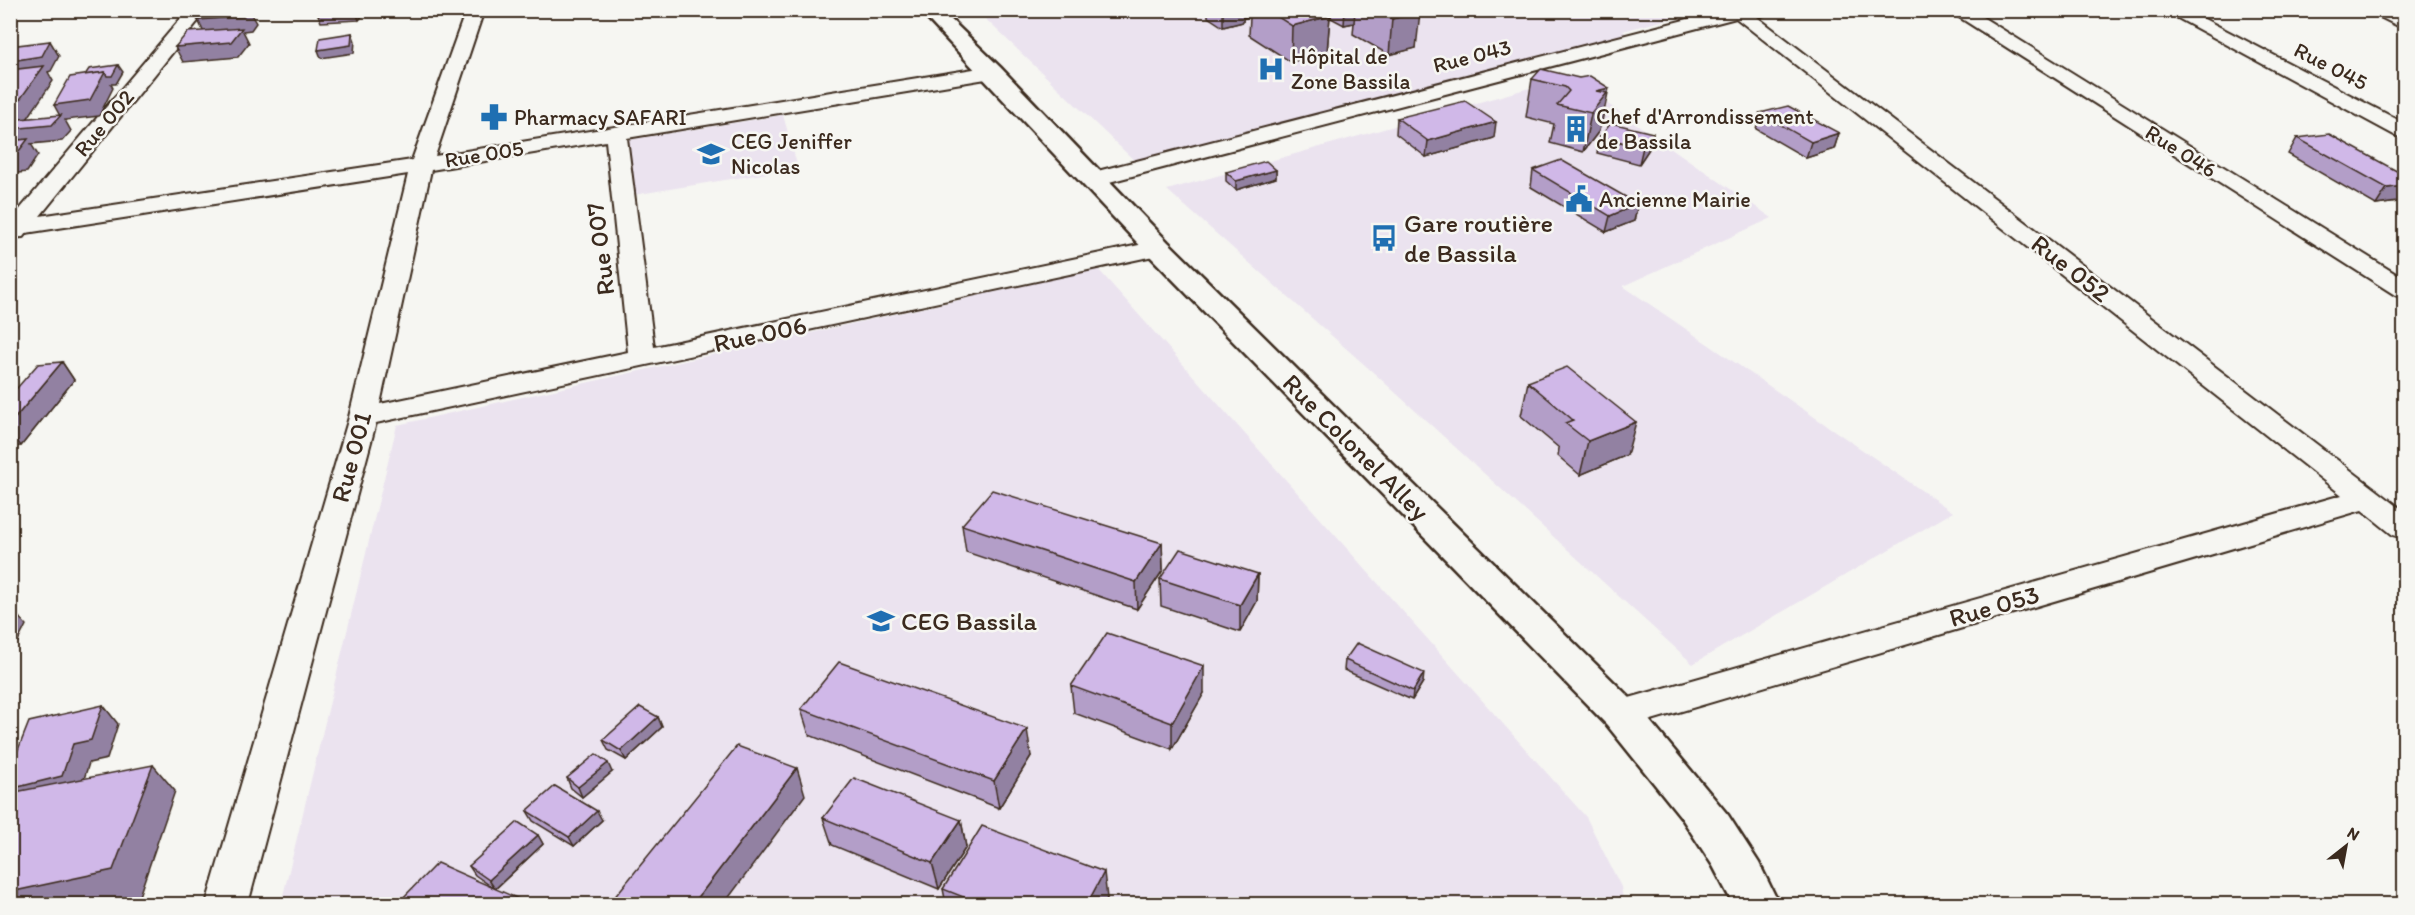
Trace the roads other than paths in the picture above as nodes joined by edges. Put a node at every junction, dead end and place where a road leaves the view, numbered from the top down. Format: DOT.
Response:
graph roads {
  1 [pos="198,10"];
  2 [pos="475,10"];
  3 [pos="929,10"];
  4 [pos="1957,10"];
  5 [pos="2172,10"];
  6 [pos="2375,10"];
  7 [pos="1745,11"];
  8 [pos="2404,23"];
  9 [pos="993,72"];
  10 [pos="2404,131"];
  11 [pos="616,133"];
  12 [pos="421,165"];
  13 [pos="1094,179"];
  14 [pos="13,230"];
  15 [pos="1158,248"];
  16 [pos="2404,290"];
  17 [pos="642,359"];
  18 [pos="363,417"];
  19 [pos="2368,498"];
  20 [pos="2404,526"];
  21 [pos="1621,714"];
  22 [pos="227,904"];
  23 [pos="1756,904"];
  1 -- 14 [label="street, Rue 002"];
  2 -- 12 [label="street, Rue 001"];
  3 -- 9 [label="highway, Rue Colonel Alley"];
  4 -- 16 [label="street, Rue 046"];
  5 -- 10 [label="street, Rue 045"];
  6 -- 8 [label="street"];
  7 -- 13 [label="street, Rue 043"];
  7 -- 19 [label="street, Rue 052"];
  9 -- 11 [label="street, Rue 005"];
  9 -- 13 [label="highway, Rue Colonel Alley"];
  11 -- 12 [label="street, Rue 005"];
  11 -- 17 [label="street, Rue 007"];
  12 -- 14 [label="street, Rue 005"];
  12 -- 18 [label="street, Rue 001"];
  13 -- 15 [label="highway, Rue Colonel Alley"];
  15 -- 17 [label="street, Rue 006"];
  15 -- 21 [label="highway, Rue Colonel Alley"];
  17 -- 18 [label="street, Rue 006"];
  18 -- 22 [label="street, Rue 001"];
  19 -- 20 [label="street, Rue 052"];
  19 -- 21 [label="street, Rue 053"];
  21 -- 23 [label="highway, Rue Colonel Alley"];
}
